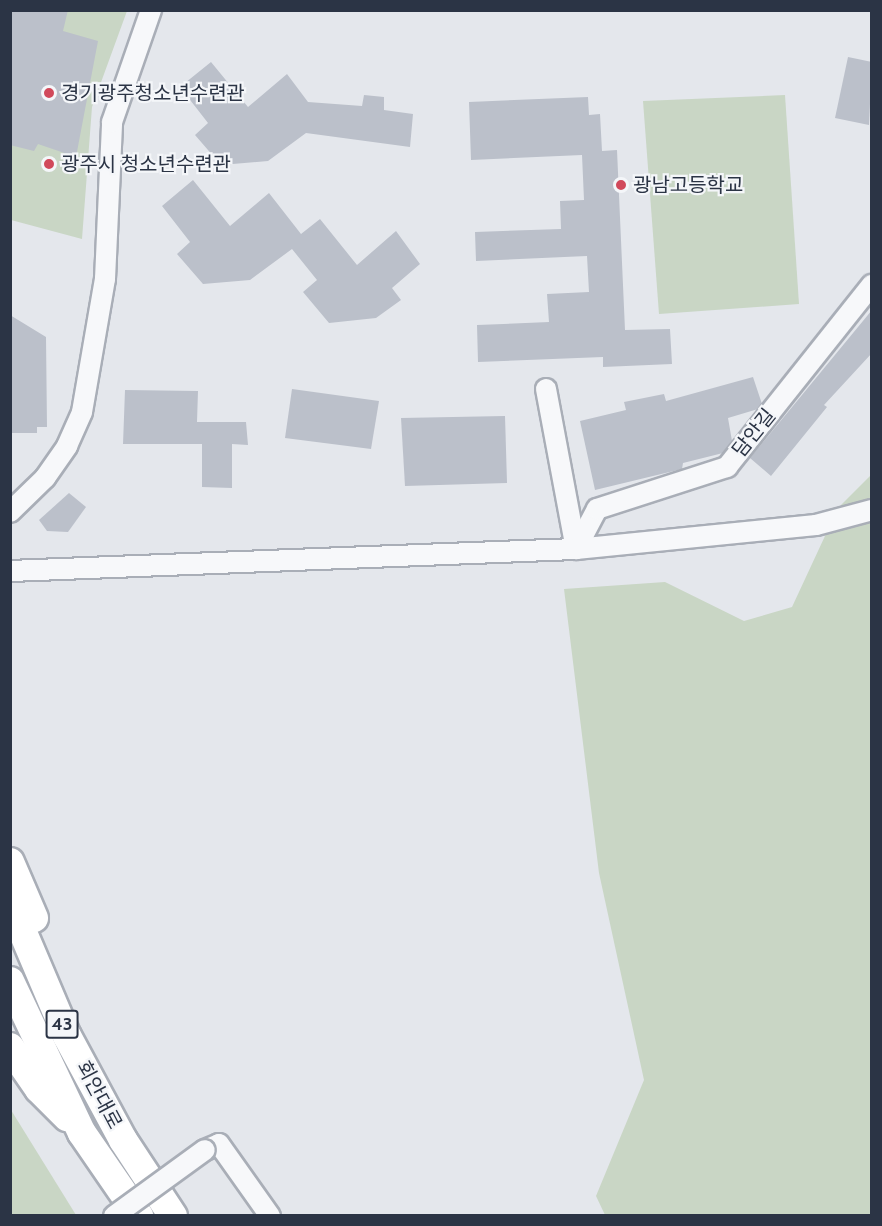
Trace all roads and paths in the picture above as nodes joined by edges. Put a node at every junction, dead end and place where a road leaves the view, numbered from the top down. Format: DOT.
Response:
graph roads {
  1 [pos="151,10"];
  2 [pos="872,285"];
  3 [pos="546,389"];
  4 [pos="872,510"];
  5 [pos="10,512"];
  6 [pos="576,549"];
  7 [pos="10,571"];
  8 [pos="10,862"];
  9 [pos="10,902"];
  10 [pos="10,981"];
  11 [pos="10,1047"];
  12 [pos="82,1132"];
  13 [pos="123,1140"];
  14 [pos="114,1215"];
  15 [pos="139,1215"];
  16 [pos="173,1215"];
  17 [pos="270,1215"];
  1 -- 5 [label="street"];
  2 -- 6 [label="street, 담안길"];
  3 -- 6 [label="street"];
  4 -- 6 [label="street"];
  6 -- 7 [label="street"];
  8 -- 13 [label="highway"];
  9 -- 13 [label="highway, 회안대로 / 43"];
  10 -- 12 [label="highway, 회안대로 / 43"];
  11 -- 12 [label="highway"];
  12 -- 15 [label="highway, 회안대로 / 43"];
  13 -- 16 [label="highway, 회안대로 / 43"];
  14 -- 17 [label="street, bridge"];
}
